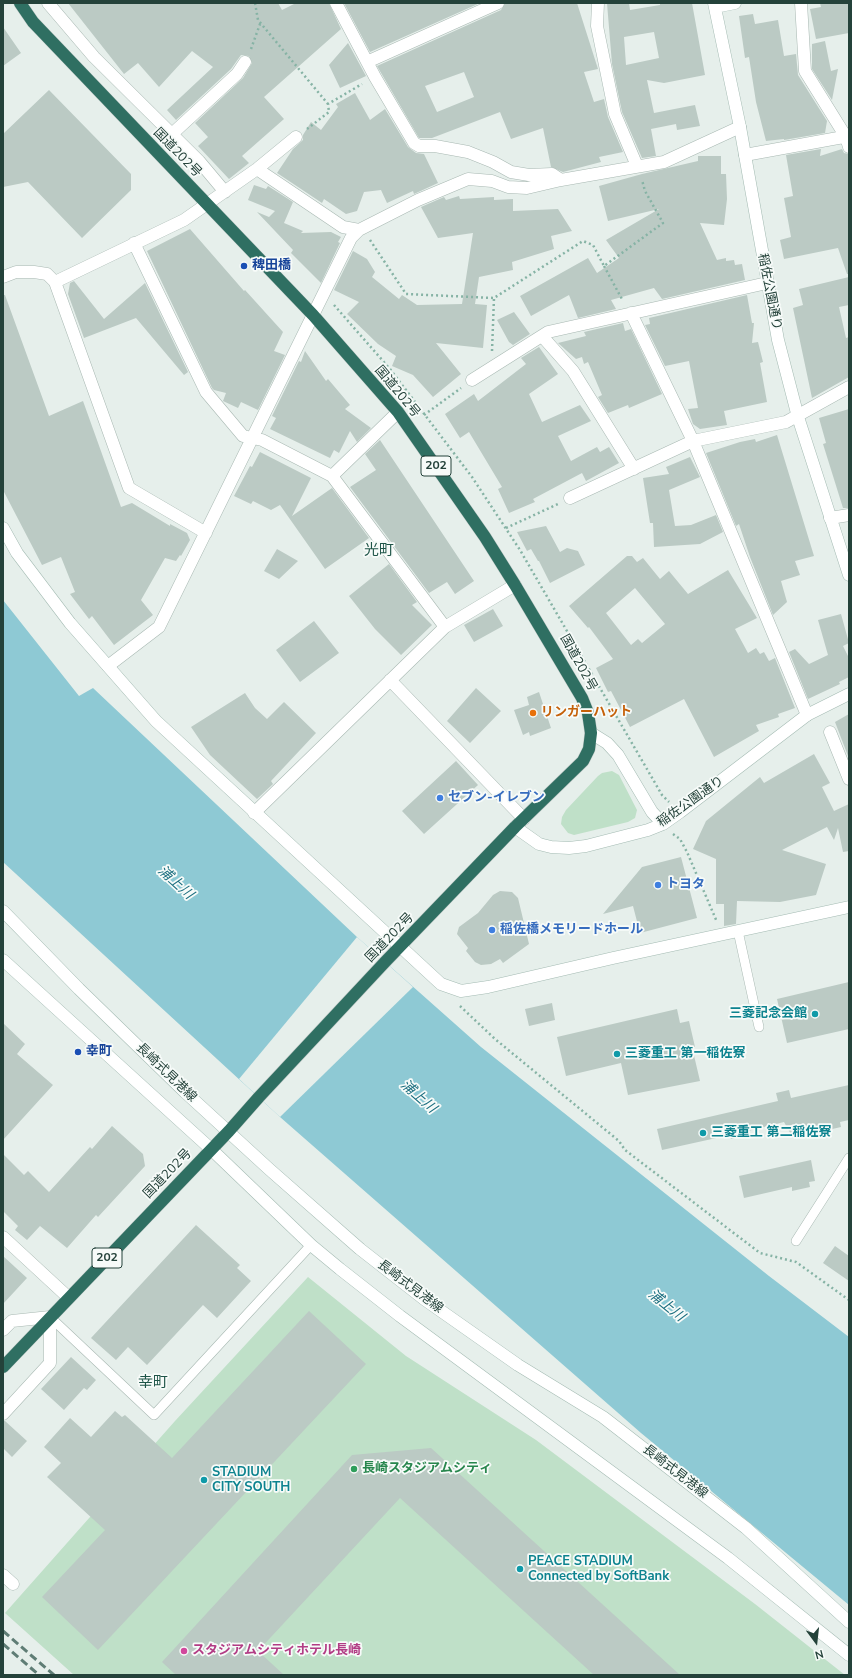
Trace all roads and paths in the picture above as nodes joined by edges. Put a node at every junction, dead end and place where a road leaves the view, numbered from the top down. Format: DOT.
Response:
graph roads {
  1 [pos="20,3"];
  2 [pos="48,3"];
  3 [pos="255,3"];
  4 [pos="336,3"];
  5 [pos="498,3"];
  6 [pos="598,3"];
  7 [pos="735,3"];
  8 [pos="801,3"];
  9 [pos="715,5"];
  10 [pos="260,23"];
  11 [pos="245,62"];
  12 [pos="367,62"];
  13 [pos="375,77"];
  14 [pos="328,104"];
  15 [pos="740,128"];
  16 [pos="172,134"];
  17 [pos="296,137"];
  18 [pos="848,140"];
  19 [pos="745,155"];
  20 [pos="637,166"];
  21 [pos="257,169"];
  22 [pos="561,180"];
  23 [pos="225,192"];
  24 [pos="208,205"];
  25 [pos="359,230"];
  26 [pos="134,243"];
  27 [pos="604,266"];
  28 [pos="3,277"];
  29 [pos="55,282"];
  30 [pos="767,283"];
  31 [pos="494,298"];
  32 [pos="631,313"];
  33 [pos="312,315"];
  34 [pos="542,336"];
  35 [pos="491,368"];
  36 [pos="472,380"];
  37 [pos="849,387"];
  38 [pos="398,412"];
  39 [pos="424,415"];
  40 [pos="798,416"];
  41 [pos="253,438"];
  42 [pos="693,441"];
  43 [pos="634,469"];
  44 [pos="332,476"];
  45 [pos="570,498"];
  46 [pos="849,515"];
  47 [pos="830,518"];
  48 [pos="3,528"];
  49 [pos="506,528"];
  50 [pos="206,533"];
  51 [pos="849,575"];
  52 [pos="516,585"];
  53 [pos="445,626"];
  54 [pos="108,666"];
  55 [pos="390,680"];
  56 [pos="849,694"];
  57 [pos="807,715"];
  58 [pos="830,732"];
  59 [pos="592,733"];
  60 [pos="849,779"];
  61 [pos="254,812"];
  62 [pos="520,823"];
  63 [pos="663,824"];
  64 [pos="849,907"];
  65 [pos="3,911"];
  66 [pos="738,930"];
  67 [pos="722,934"];
  68 [pos="400,947"];
  69 [pos="3,960"];
  70 [pos="456,1002"];
  71 [pos="759,1027"];
  72 [pos="229,1131"];
  73 [pos="211,1149"];
  74 [pos="849,1158"];
  75 [pos="3,1237"];
  76 [pos="796,1240"];
  77 [pos="311,1245"];
  78 [pos="69,1298"];
  79 [pos="849,1300"];
  80 [pos="50,1317"];
  81 [pos="3,1330"];
  82 [pos="3,1367"];
  83 [pos="3,1414"];
  84 [pos="3,1575"];
  85 [pos="13,1584"];
  86 [pos="849,1622"];
  87 [pos="849,1655"];
  1 -- 24 [label="highway, 国道202号 / 202"];
  2 -- 16 [label="street"];
  3 -- 10 [label="path"];
  4 -- 12 [label="street"];
  5 -- 12 [label="street"];
  6 -- 20 [label="street"];
  7 -- 9 [label="street"];
  8 -- 18 [label="street"];
  9 -- 15 [label="street, 稲佐公園通り"];
  10 -- 11 [label="path"];
  10 -- 14 [label="path"];
  11 -- 16 [label="street"];
  12 -- 13 [label="street"];
  13 -- 14 [label="path"];
  13 -- 22 [label="street"];
  14 -- 17 [label="path"];
  15 -- 19 [label="street, 稲佐公園通り"];
  15 -- 20 [label="street"];
  16 -- 23 [label="street"];
  17 -- 21 [label="street"];
  18 -- 19 [label="street"];
  19 -- 30 [label="street, 稲佐公園通り"];
  20 -- 22 [label="street"];
  20 -- 27 [label="path"];
  21 -- 23 [label="street"];
  21 -- 25 [label="street"];
  22 -- 25 [label="street"];
  23 -- 24 [label="street"];
  24 -- 26 [label="street"];
  24 -- 33 [label="highway, 国道202号 / 202"];
  25 -- 31 [label="path"];
  25 -- 33 [label="street"];
  26 -- 29 [label="street"];
  26 -- 41 [label="street"];
  27 -- 31 [label="path"];
  27 -- 32 [label="path"];
  28 -- 29 [label="street"];
  29 -- 50 [label="street"];
  30 -- 32 [label="street"];
  30 -- 40 [label="street, 稲佐公園通り"];
  31 -- 35 [label="path"];
  32 -- 34 [label="street"];
  32 -- 42 [label="street"];
  33 -- 38 [label="highway, 国道202号 / 202"];
  33 -- 41 [label="street"];
  34 -- 35 [label="street"];
  34 -- 43 [label="street"];
  35 -- 36 [label="street"];
  36 -- 39 [label="path"];
  37 -- 40 [label="street"];
  38 -- 44 [label="street"];
  38 -- 52 [label="highway, 国道202号 / 202"];
  40 -- 42 [label="street"];
  40 -- 47 [label="street, 稲佐公園通り"];
  41 -- 44 [label="street"];
  41 -- 50 [label="street"];
  42 -- 43 [label="street"];
  42 -- 57 [label="street"];
  43 -- 45 [label="street"];
  44 -- 53 [label="street"];
  45 -- 49 [label="path"];
  46 -- 47 [label="street"];
  47 -- 51 [label="street, 稲佐公園通り"];
  48 -- 54 [label="street"];
  50 -- 54 [label="street"];
  52 -- 53 [label="street"];
  52 -- 59 [label="highway, 国道202号 / 202"];
  53 -- 55 [label="street"];
  54 -- 61 [label="street"];
  55 -- 61 [label="street"];
  55 -- 62 [label="street, 稲佐公園通り"];
  56 -- 57 [label="street, 稲佐公園通り"];
  57 -- 63 [label="street, 稲佐公園通り"];
  58 -- 60 [label="street"];
  59 -- 62 [label="highway, 国道202号 / 202"];
  59 -- 63 [label="street"];
  61 -- 68 [label="street"];
  62 -- 63 [label="street, 稲佐公園通り"];
  62 -- 68 [label="highway, 国道202号 / 202"];
  63 -- 67 [label="path"];
  64 -- 66 [label="street"];
  65 -- 72 [label="street, 長崎式見港線"];
  66 -- 67 [label="street"];
  66 -- 71 [label="lane"];
  67 -- 68 [label="street"];
  68 -- 72 [label="highway, 国道202号 / 202"];
  69 -- 73 [label="street, 長崎式見港線"];
  70 -- 79 [label="path"];
  72 -- 73 [label="highway, 国道202号 / 202"];
  72 -- 86 [label="street, 長崎式見港線"];
  73 -- 77 [label="street, 長崎式見港線"];
  73 -- 78 [label="highway, 国道202号 / 202"];
  74 -- 76 [label="lane"];
  75 -- 78 [label="street"];
  77 -- 80 [label="lane"];
  77 -- 87 [label="street, 長崎式見港線"];
  78 -- 80 [label="highway, 国道202号 / 202"];
  80 -- 81 [label="street"];
  80 -- 82 [label="highway, 国道202号 / 202"];
  80 -- 83 [label="street"];
  84 -- 85 [label="street"];
}
